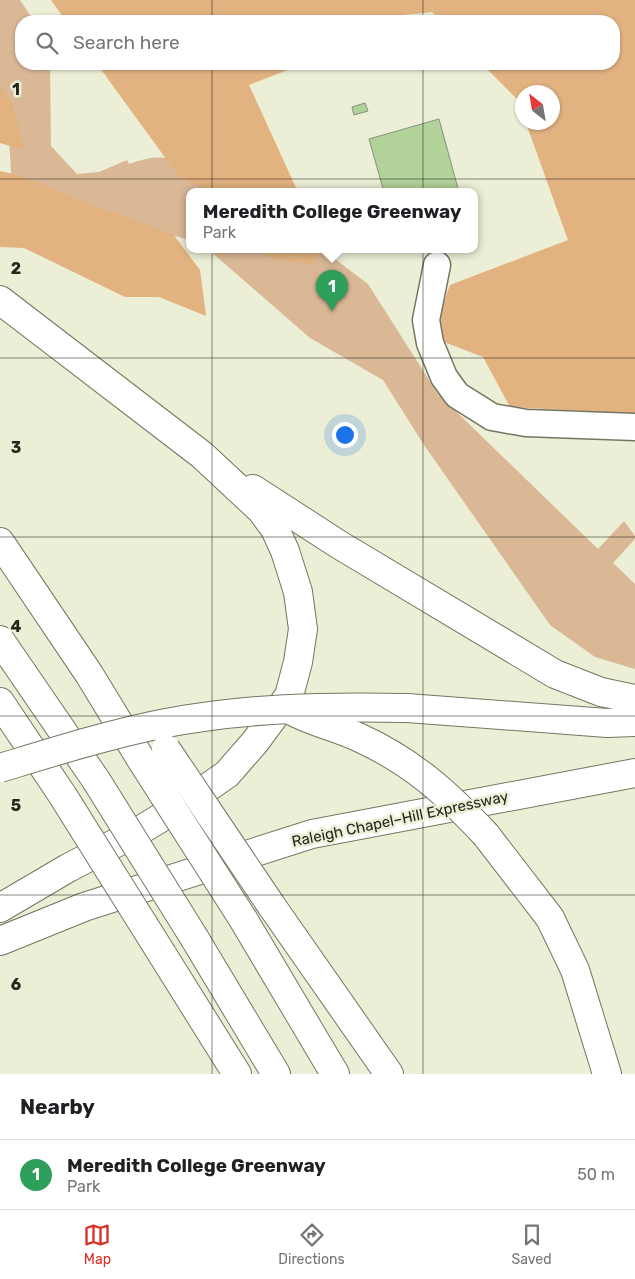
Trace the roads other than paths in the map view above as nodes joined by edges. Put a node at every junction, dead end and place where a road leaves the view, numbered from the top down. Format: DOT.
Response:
graph roads {
  1 [pos="437,265"];
  2 [pos="0,300"];
  3 [pos="635,426"];
  4 [pos="202,455"];
  5 [pos="0,542"];
  6 [pos="0,640"];
  7 [pos="89,674"];
  8 [pos="635,699"];
  9 [pos="0,702"];
  10 [pos="287,708"];
  11 [pos="635,722"];
  12 [pos="0,768"];
  13 [pos="635,773"];
  14 [pos="84,907"];
  15 [pos="0,908"];
  16 [pos="0,941"];
  17 [pos="0,956"];
  18 [pos="180,981"];
  19 [pos="217,1074"];
  20 [pos="237,1074"];
  21 [pos="276,1074"];
  22 [pos="335,1074"];
  23 [pos="389,1074"];
  24 [pos="607,1074"];
  1 -- 3 [label="lane"];
  2 -- 4 [label="highway"];
  4 -- 8 [label="highway"];
  4 -- 15 [label="highway"];
  5 -- 7 [label="highway"];
  6 -- 21 [label="highway, bridge"];
  7 -- 22 [label="highway, bridge"];
  7 -- 23 [label="highway, bridge"];
  9 -- 18 [label="highway, bridge"];
  10 -- 11 [label="highway, bridge"];
  10 -- 12 [label="highway, bridge"];
  10 -- 24 [label="highway, bridge"];
  13 -- 14 [label="highway, Raleigh Chapel–Hill Expressway"];
  14 -- 16 [label="highway, Raleigh Chapel–Hill Expressway"];
  14 -- 17 [label="highway"];
  18 -- 19 [label="highway"];
  18 -- 20 [label="highway"];
}
